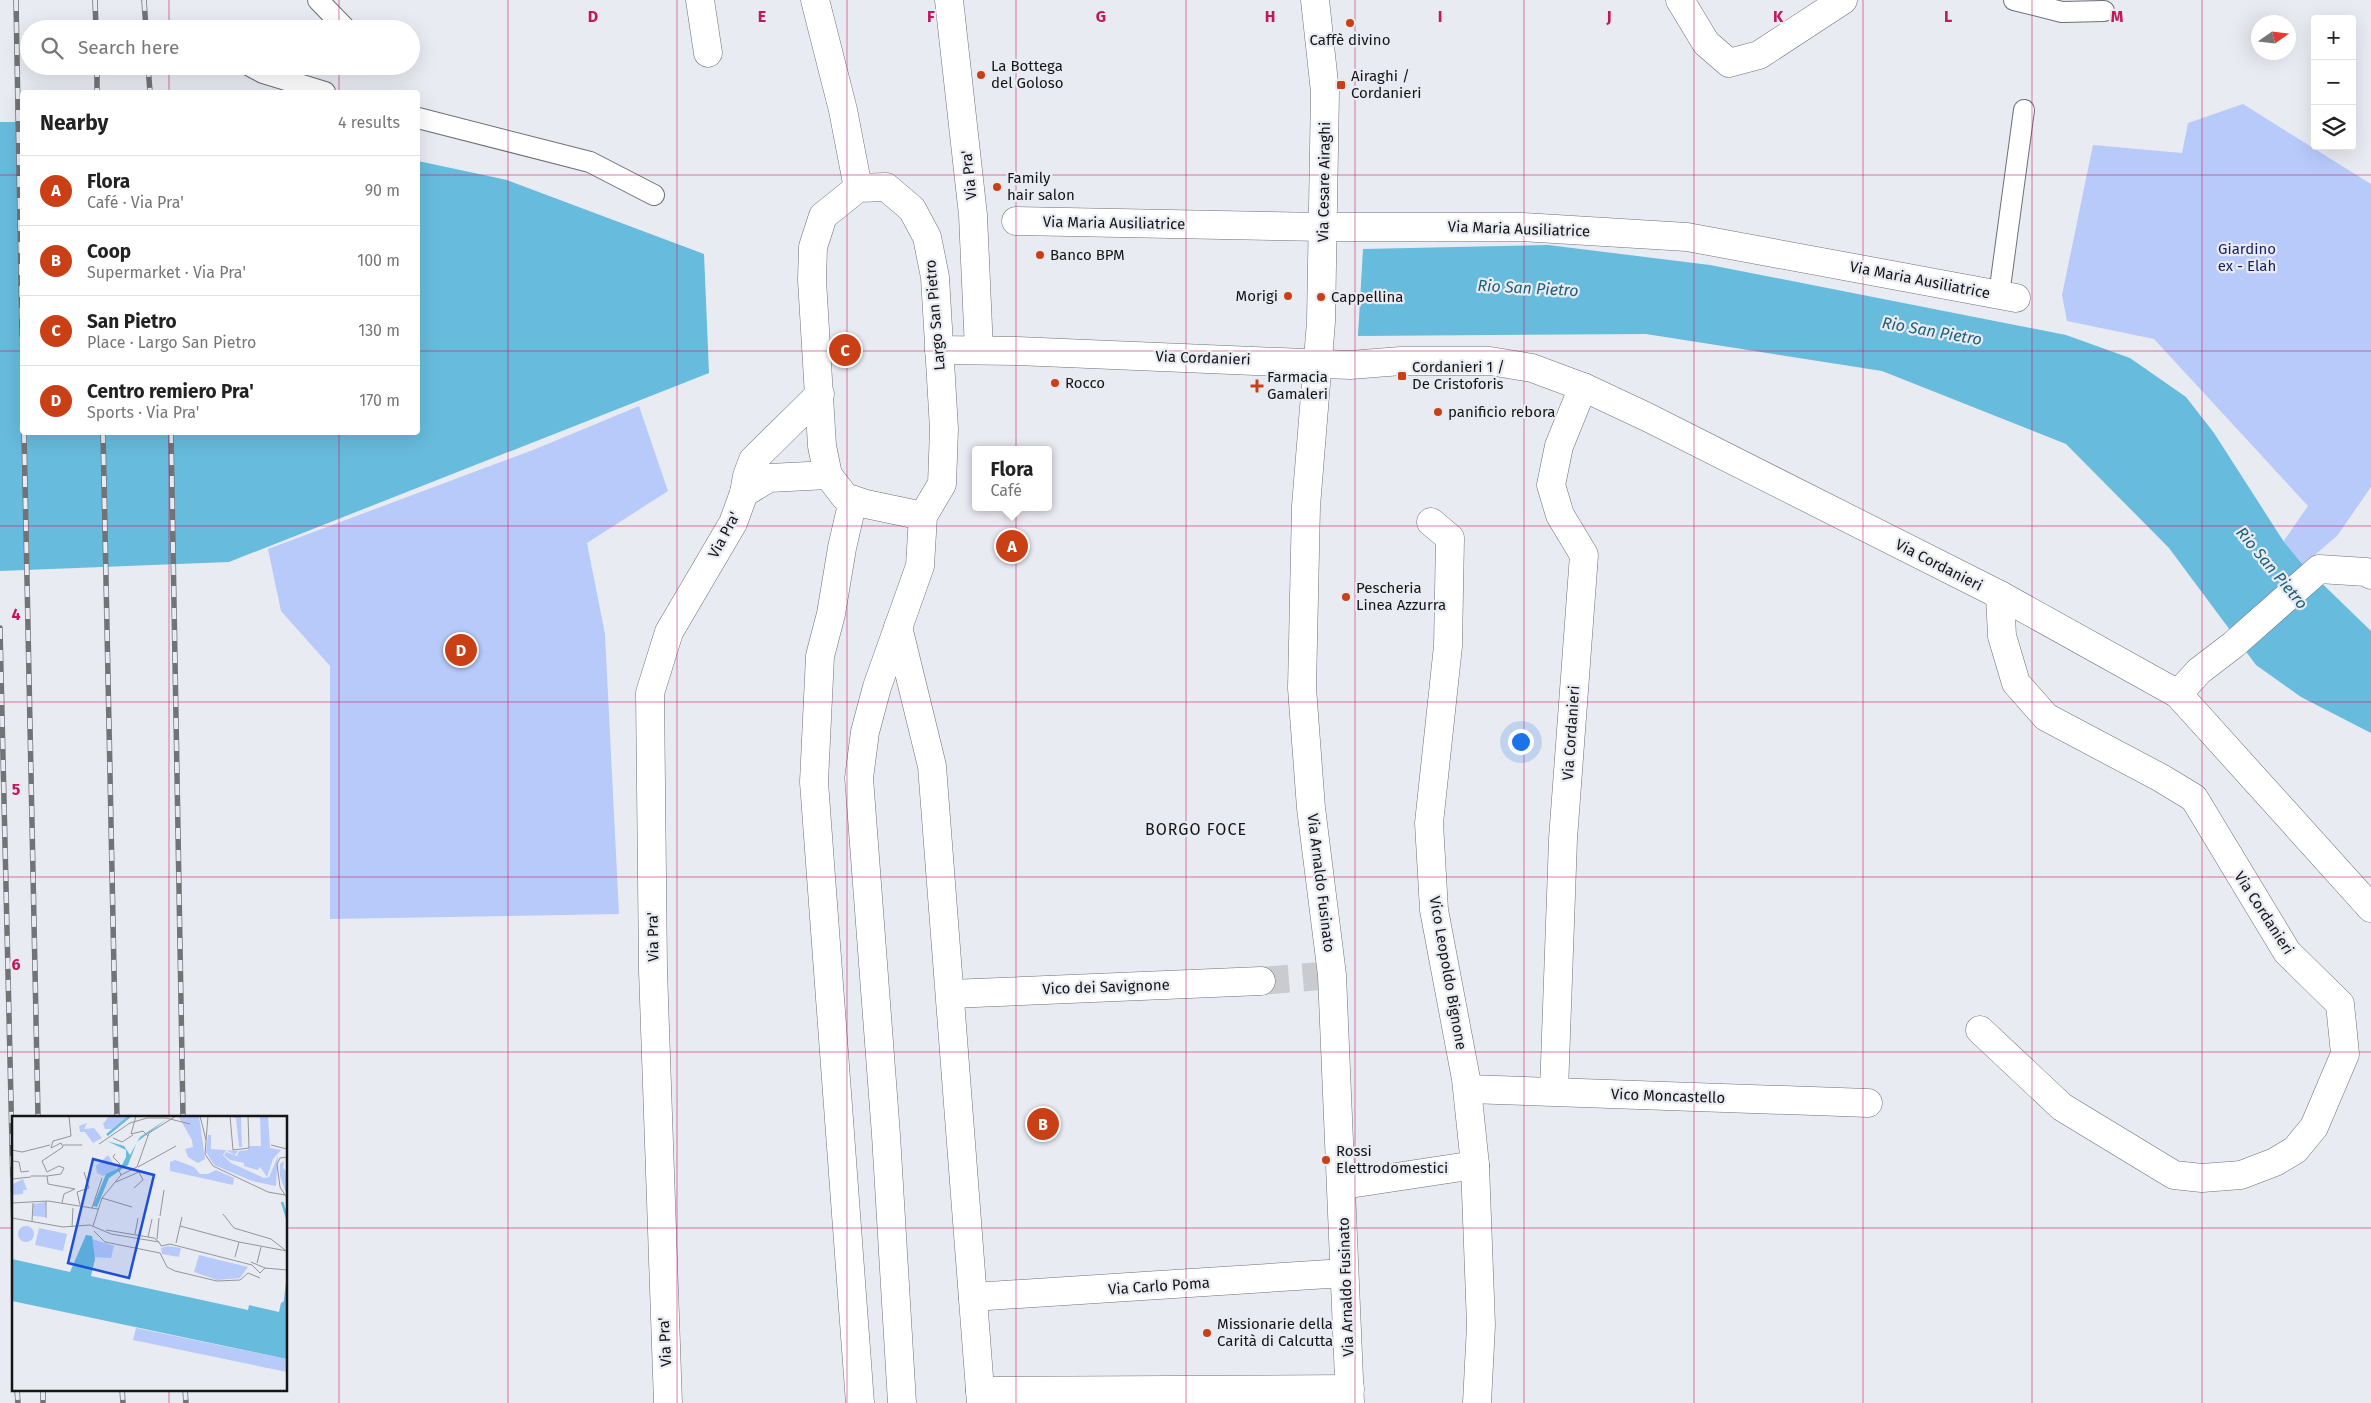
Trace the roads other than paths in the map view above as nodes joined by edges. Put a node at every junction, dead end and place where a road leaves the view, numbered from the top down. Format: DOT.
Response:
graph roads {
  1 [pos="318,0"];
  2 [pos="700,0"];
  3 [pos="815,0"];
  4 [pos="949,0"];
  5 [pos="1315,0"];
  6 [pos="1680,0"];
  7 [pos="1843,0"];
  8 [pos="2014,0"];
  9 [pos="2104,11"];
  10 [pos="337,20"];
  11 [pos="707,42"];
  12 [pos="270,75"];
  13 [pos="318,90"];
  14 [pos="2024,110"];
  15 [pos="420,119"];
  16 [pos="858,188"];
  17 [pos="654,195"];
  18 [pos="1016,221"];
  19 [pos="1323,227"];
  20 [pos="2008,296"];
  21 [pos="939,350"];
  22 [pos="979,350"];
  23 [pos="1318,364"];
  24 [pos="1583,387"];
  25 [pos="820,394"];
  26 [pos="828,475"];
  27 [pos="744,494"];
  28 [pos="853,500"];
  29 [pos="923,516"];
  30 [pos="1431,522"];
  31 [pos="2371,575"];
  32 [pos="2000,595"];
  33 [pos="898,627"];
  34 [pos="2178,694"];
  35 [pos="2371,908"];
  36 [pos="1261,981"];
  37 [pos="950,994"];
  38 [pos="1980,1030"];
  39 [pos="1468,1089"];
  40 [pos="1554,1091"];
  41 [pos="1868,1103"];
  42 [pos="1475,1165"];
  43 [pos="1343,1185"];
  44 [pos="1344,1273"];
  45 [pos="973,1298"];
  46 [pos="1350,1396"];
  47 [pos="980,1397"];
  48 [pos="668,1403"];
  49 [pos="860,1403"];
  50 [pos="902,1403"];
  51 [pos="1477,1403"];
  1 -- 10 [label="lane"];
  2 -- 11 [label="street"];
  3 -- 16 [label="street"];
  4 -- 22 [label="street, Via Pra'"];
  5 -- 19 [label="street, Via Cesare Airaghi"];
  6 -- 7 [label="street"];
  8 -- 9 [label="lane"];
  12 -- 13 [label="lane"];
  14 -- 20 [label="lane"];
  15 -- 17 [label="lane"];
  16 -- 21 [label="street, Largo San Pietro"];
  16 -- 25 [label="street"];
  18 -- 19 [label="street, Via Maria Ausiliatrice"];
  19 -- 20 [label="street, Via Maria Ausiliatrice"];
  19 -- 23 [label="street, Via Cesare Airaghi"];
  21 -- 22 [label="street, Via Cordanieri"];
  21 -- 29 [label="street, Largo San Pietro"];
  22 -- 23 [label="street, Via Cordanieri"];
  23 -- 24 [label="street, Via Cordanieri"];
  23 -- 43 [label="street, Via Arnaldo Fusinato"];
  24 -- 32 [label="street, Via Cordanieri"];
  24 -- 40 [label="street, Via Cordanieri"];
  25 -- 26 [label="street"];
  25 -- 27 [label="street, Via Pra'"];
  26 -- 27 [label="street, Via Pra'"];
  26 -- 28 [label="street"];
  27 -- 48 [label="street, Via Pra'"];
  28 -- 29 [label="street"];
  28 -- 49 [label="street"];
  29 -- 33 [label="street"];
  30 -- 39 [label="street, Vico Leopoldo Bignone"];
  31 -- 34 [label="street"];
  32 -- 34 [label="street, Via Cordanieri"];
  32 -- 38 [label="street, Via Cordanieri"];
  33 -- 37 [label="street"];
  33 -- 50 [label="street"];
  34 -- 35 [label="street, Via Cordanieri"];
  36 -- 37 [label="street, Vico dei Savignone"];
  37 -- 45 [label="street"];
  39 -- 40 [label="street, Vico Moncastello"];
  39 -- 42 [label="street, Vico Leopoldo Bignone"];
  40 -- 41 [label="street, Vico Moncastello"];
  42 -- 43 [label="street"];
  42 -- 51 [label="street, Vico Leopoldo Bignone"];
  43 -- 44 [label="street, Via Arnaldo Fusinato"];
  44 -- 45 [label="street, Via Carlo Poma"];
  44 -- 46 [label="street, Via Arnaldo Fusinato"];
  45 -- 47 [label="street"];
  46 -- 47 [label="street"];
}
